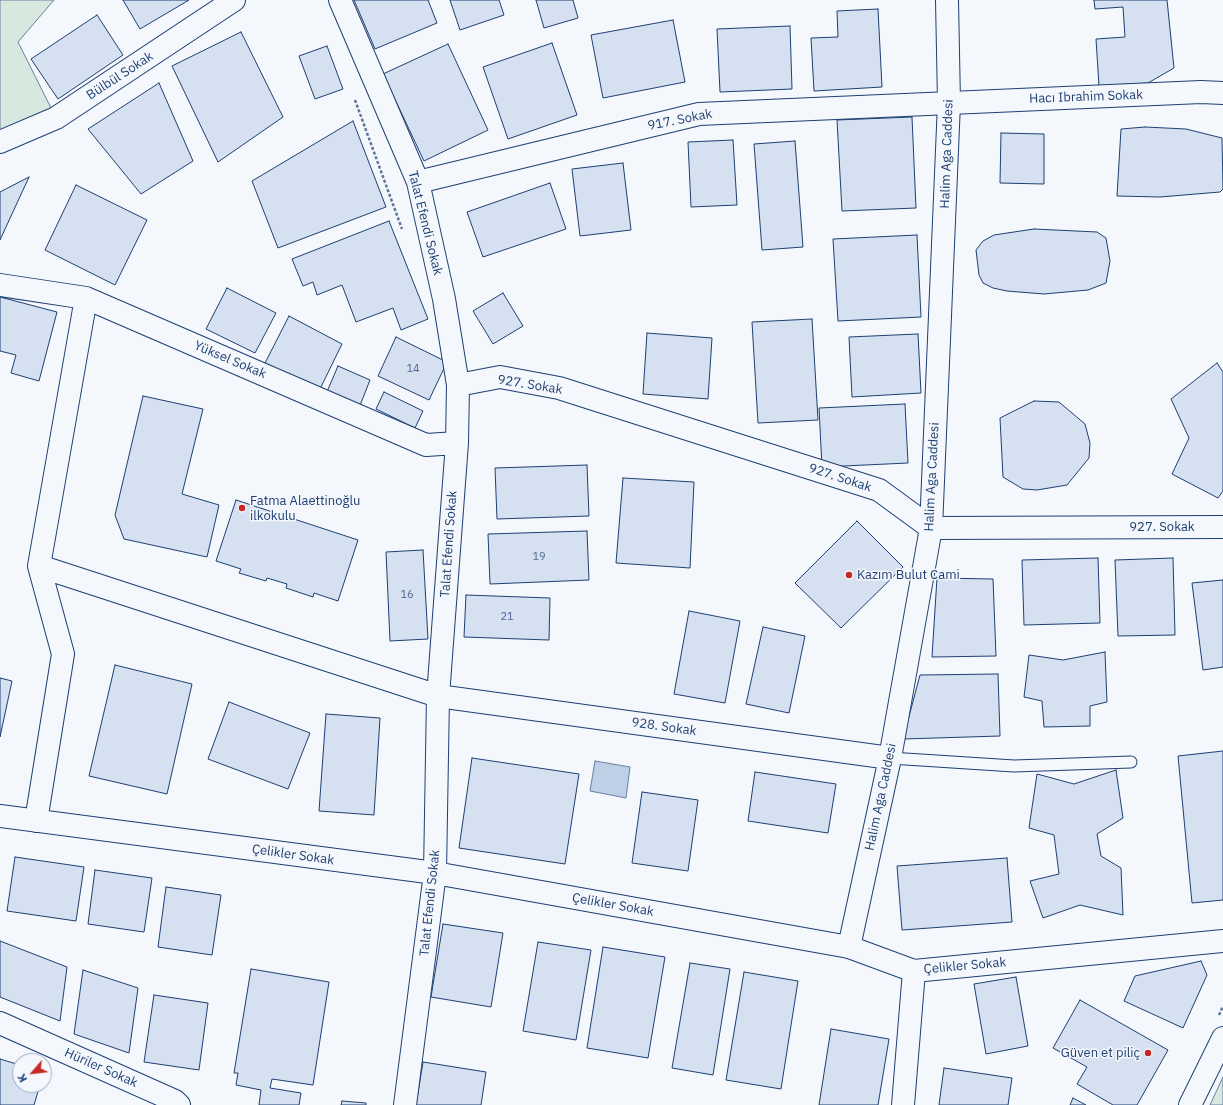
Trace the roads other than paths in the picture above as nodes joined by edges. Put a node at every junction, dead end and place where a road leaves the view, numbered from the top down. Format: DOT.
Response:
graph roads {
  1 [pos="234,0"];
  2 [pos="340,0"];
  3 [pos="947,0"];
  4 [pos="1223,93"];
  5 [pos="949,102"];
  6 [pos="0,142"];
  7 [pos="418,182"];
  8 [pos="0,285"];
  9 [pos="86,298"];
  10 [pos="458,385"];
  11 [pos="457,443"];
  12 [pos="1223,527"];
  13 [pos="931,528"];
  14 [pos="38,566"];
  15 [pos="438,696"];
  16 [pos="890,758"];
  17 [pos="1131,762"];
  18 [pos="0,816"];
  19 [pos="36,821"];
  20 [pos="435,873"];
  21 [pos="1223,941"];
  22 [pos="849,947"];
  23 [pos="914,971"];
  24 [pos="0,1023"];
  25 [pos="1223,1038"];
  26 [pos="179,1105"];
  27 [pos="405,1105"];
  28 [pos="903,1105"];
  29 [pos="1190,1105"];
  1 -- 6 [label="street, Bülbül Sokak"];
  2 -- 7 [label="street, Talat Efendi Sokak"];
  3 -- 5 [label="street, Halim Aga Caddesi"];
  4 -- 5 [label="street, Hacı Ibrahim Sokak"];
  5 -- 7 [label="street, 917. Sokak"];
  5 -- 13 [label="street, Halim Aga Caddesi"];
  7 -- 10 [label="street, Talat Efendi Sokak"];
  8 -- 9 [label="street, Yüksel Sokak"];
  9 -- 11 [label="street, Yüksel Sokak"];
  9 -- 14 [label="street"];
  10 -- 11 [label="street, Talat Efendi Sokak"];
  10 -- 13 [label="street, 927. Sokak"];
  11 -- 15 [label="street, Talat Efendi Sokak"];
  12 -- 13 [label="street, 927. Sokak"];
  13 -- 16 [label="street, Halim Aga Caddesi"];
  14 -- 15 [label="street, 928. Sokak"];
  14 -- 19 [label="street"];
  15 -- 16 [label="street, 928. Sokak"];
  15 -- 20 [label="street, Talat Efendi Sokak"];
  16 -- 17 [label="lane"];
  16 -- 22 [label="street, Halim Aga Caddesi"];
  18 -- 19 [label="street, Çelikler Sokak"];
  19 -- 20 [label="street, Çelikler Sokak"];
  20 -- 22 [label="street, Çelikler Sokak"];
  20 -- 27 [label="street, Talat Efendi Sokak"];
  21 -- 23 [label="street, Çelikler Sokak"];
  22 -- 23 [label="street, Çelikler Sokak"];
  23 -- 28 [label="street"];
  24 -- 26 [label="street, Hüriler Sokak"];
  25 -- 29 [label="street"];
}
